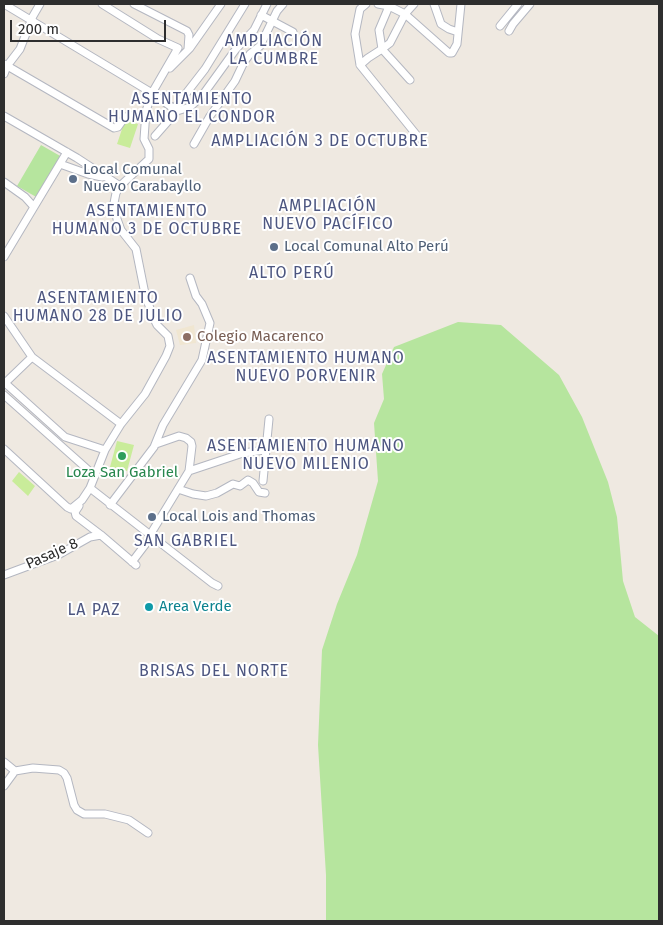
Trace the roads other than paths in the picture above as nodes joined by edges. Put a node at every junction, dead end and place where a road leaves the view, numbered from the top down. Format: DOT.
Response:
graph roads {
  1 [pos="4,4"];
  2 [pos="40,4"];
  3 [pos="102,4"];
  4 [pos="134,4"];
  5 [pos="221,4"];
  6 [pos="245,4"];
  7 [pos="267,4"];
  8 [pos="283,4"];
  9 [pos="366,4"];
  10 [pos="378,4"];
  11 [pos="414,4"];
  12 [pos="434,4"];
  13 [pos="461,4"];
  14 [pos="518,4"];
  15 [pos="530,4"];
  16 [pos="389,5"];
  17 [pos="405,14"];
  18 [pos="261,15"];
  19 [pos="31,22"];
  20 [pos="271,22"];
  21 [pos="500,26"];
  22 [pos="509,31"];
  23 [pos="293,32"];
  24 [pos="458,32"];
  25 [pos="382,49"];
  26 [pos="187,50"];
  27 [pos="6,65"];
  28 [pos="360,65"];
  29 [pos="4,74"];
  30 [pos="161,78"];
  31 [pos="410,80"];
  32 [pos="152,93"];
  33 [pos="176,110"];
  34 [pos="146,111"];
  35 [pos="4,116"];
  36 [pos="155,136"];
  37 [pos="419,138"];
  38 [pos="194,144"];
  39 [pos="67,152"];
  40 [pos="60,164"];
  41 [pos="107,178"];
  42 [pos="4,182"];
  43 [pos="120,186"];
  44 [pos="34,207"];
  45 [pos="7,246"];
  46 [pos="4,257"];
  47 [pos="190,278"];
  48 [pos="4,316"];
  49 [pos="32,357"];
  50 [pos="4,383"];
  51 [pos="4,395"];
  52 [pos="269,419"];
  53 [pos="121,424"];
  54 [pos="156,444"];
  55 [pos="4,449"];
  56 [pos="105,450"];
  57 [pos="266,450"];
  58 [pos="189,471"];
  59 [pos="95,476"];
  60 [pos="263,481"];
  61 [pos="90,488"];
  62 [pos="178,489"];
  63 [pos="265,493"];
  64 [pos="82,500"];
  65 [pos="110,505"];
  66 [pos="101,534"];
  67 [pos="151,536"];
  68 [pos="4,575"];
  69 [pos="218,586"];
  70 [pos="4,762"];
  71 [pos="15,771"];
  72 [pos="4,786"];
  73 [pos="148,833"];
  1 -- 19 [label="street"];
  2 -- 19 [label="street"];
  3 -- 30 [label="street"];
  4 -- 26 [label="street"];
  5 -- 26 [label="street"];
  6 -- 33 [label="street"];
  7 -- 18 [label="street"];
  8 -- 20 [label="street"];
  9 -- 28 [label="street"];
  10 -- 16 [label="street"];
  11 -- 17 [label="street"];
  12 -- 24 [label="street"];
  13 -- 24 [label="street"];
  14 -- 21 [label="street"];
  15 -- 22 [label="street"];
  16 -- 17 [label="street"];
  16 -- 25 [label="street"];
  17 -- 24 [label="street"];
  17 -- 25 [label="street"];
  18 -- 20 [label="street"];
  18 -- 33 [label="street"];
  19 -- 27 [label="street"];
  19 -- 32 [label="street"];
  20 -- 23 [label="street"];
  20 -- 38 [label="street"];
  25 -- 28 [label="street"];
  25 -- 31 [label="street"];
  26 -- 30 [label="street"];
  27 -- 29 [label="street"];
  27 -- 34 [label="street"];
  28 -- 37 [label="street"];
  30 -- 32 [label="street"];
  32 -- 33 [label="street"];
  32 -- 34 [label="street"];
  33 -- 36 [label="street"];
  34 -- 43 [label="street"];
  35 -- 39 [label="street"];
  39 -- 40 [label="street"];
  39 -- 41 [label="street"];
  40 -- 41 [label="street"];
  40 -- 44 [label="street"];
  41 -- 43 [label="street"];
  42 -- 44 [label="street"];
  43 -- 53 [label="street"];
  44 -- 45 [label="street"];
  45 -- 46 [label="street"];
  47 -- 54 [label="street"];
  48 -- 49 [label="street"];
  49 -- 50 [label="street"];
  49 -- 53 [label="street"];
  50 -- 56 [label="street"];
  51 -- 59 [label="street"];
  52 -- 57 [label="street"];
  53 -- 56 [label="street"];
  54 -- 58 [label="street"];
  54 -- 65 [label="street"];
  55 -- 64 [label="street"];
  56 -- 59 [label="street"];
  57 -- 58 [label="street"];
  57 -- 60 [label="street"];
  58 -- 62 [label="street"];
  59 -- 61 [label="street"];
  61 -- 64 [label="street"];
  61 -- 65 [label="street"];
  62 -- 63 [label="street"];
  62 -- 67 [label="street"];
  64 -- 66 [label="street"];
  65 -- 67 [label="street"];
  66 -- 67 [label="street"];
  66 -- 68 [label="street, Pasaje 8"];
  67 -- 69 [label="street"];
  70 -- 71 [label="street"];
  71 -- 72 [label="street"];
  71 -- 73 [label="street"];
}
